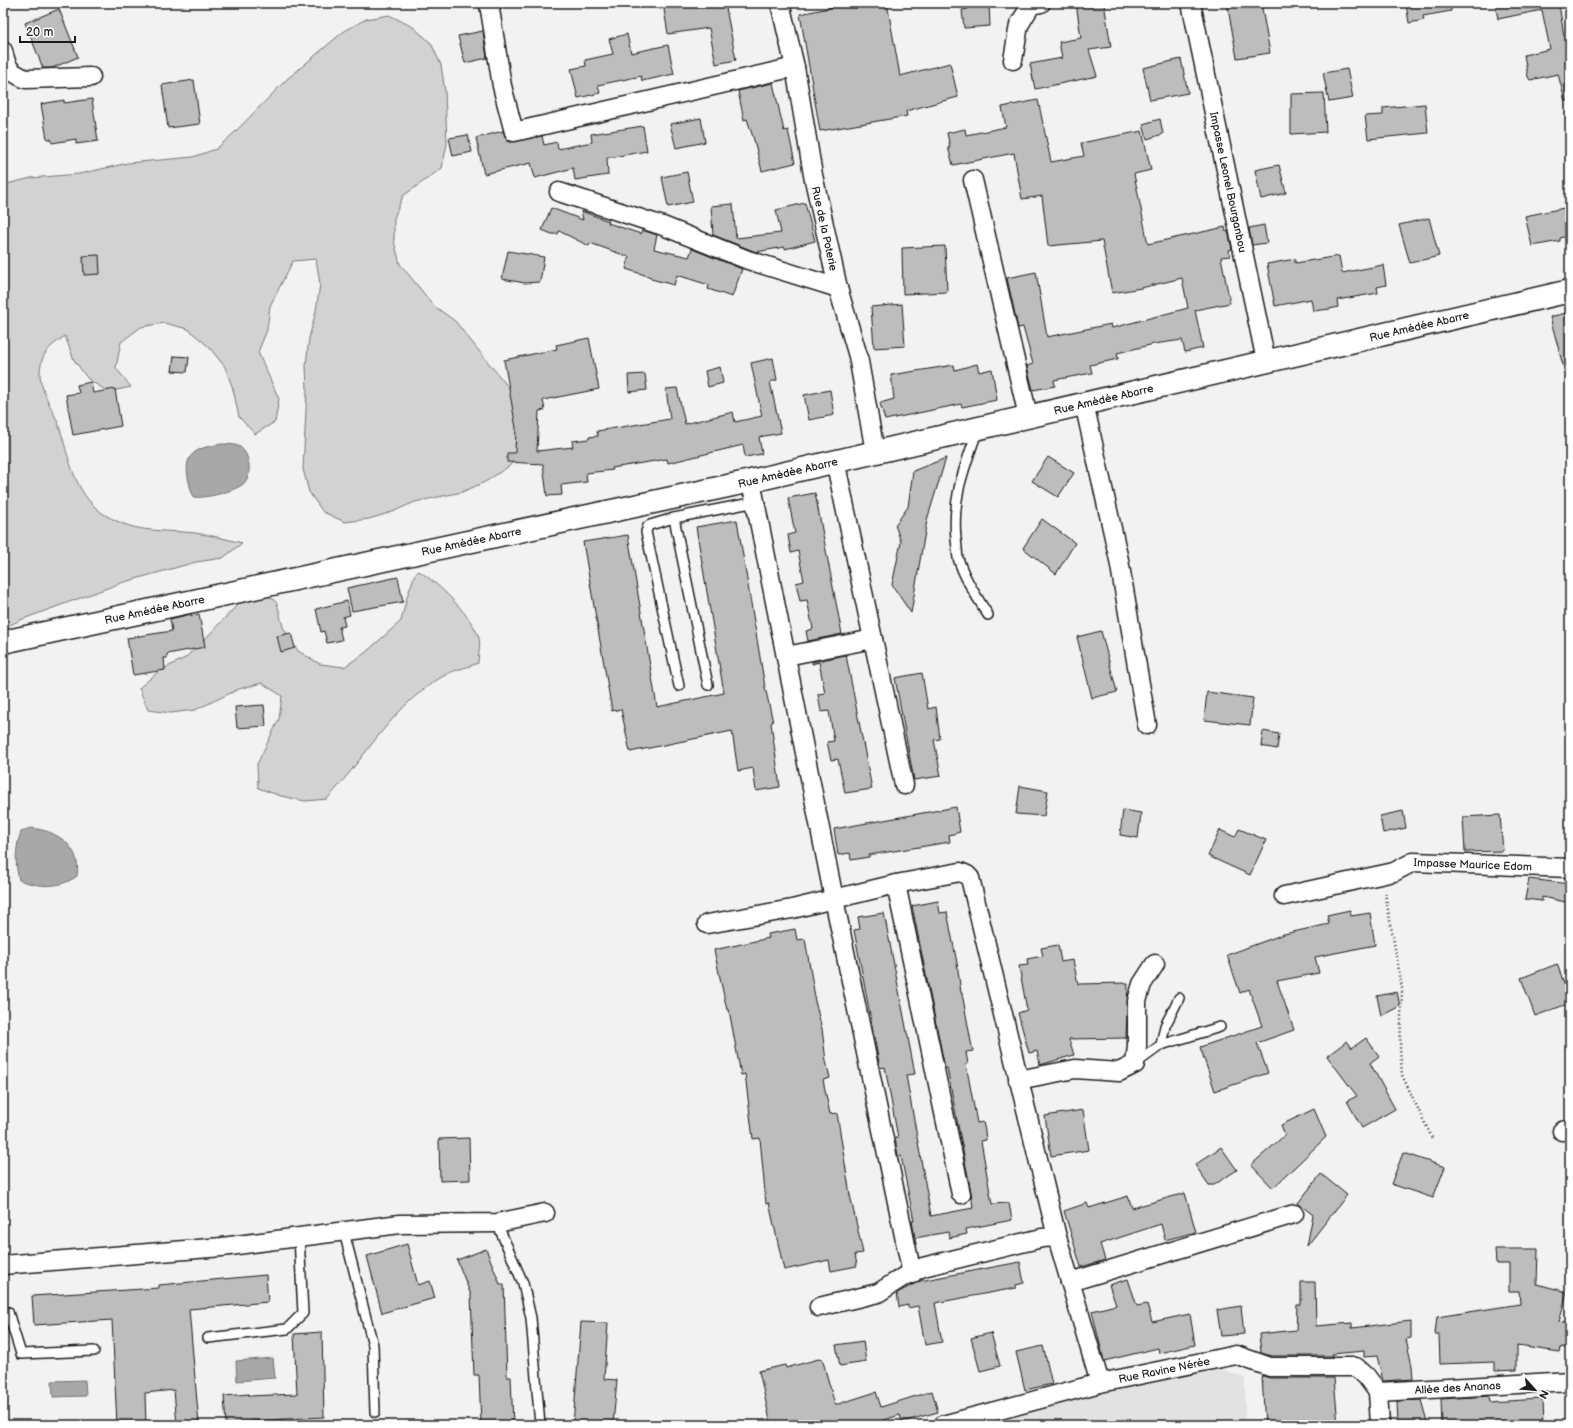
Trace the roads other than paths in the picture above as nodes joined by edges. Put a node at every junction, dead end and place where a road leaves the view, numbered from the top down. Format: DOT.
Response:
graph roads {
  1 [pos="493,3"];
  2 [pos="780,3"];
  3 [pos="1041,3"];
  4 [pos="1191,3"];
  5 [pos="3,51"];
  6 [pos="1013,60"];
  7 [pos="795,67"];
  8 [pos="91,77"];
  9 [pos="972,180"];
  10 [pos="559,192"];
  11 [pos="838,288"];
  12 [pos="1570,291"];
  13 [pos="1266,361"];
  14 [pos="1084,403"];
  15 [pos="1028,416"];
  16 [pos="979,427"];
  17 [pos="875,452"];
  18 [pos="835,460"];
  19 [pos="752,481"];
  20 [pos="756,502"];
  21 [pos="674,518"];
  22 [pos="988,615"];
  23 [pos="873,639"];
  24 [pos="3,642"];
  25 [pos="786,656"];
  26 [pos="708,685"];
  27 [pos="679,686"];
  28 [pos="1147,726"];
  29 [pos="904,785"];
  30 [pos="1570,868"];
  31 [pos="896,884"];
  32 [pos="1284,896"];
  33 [pos="834,899"];
  34 [pos="707,924"];
  35 [pos="1155,964"];
  36 [pos="1179,998"];
  37 [pos="1220,1027"];
  38 [pos="1161,1045"];
  39 [pos="1135,1064"];
  40 [pos="1018,1080"];
  41 [pos="961,1194"];
  42 [pos="546,1213"];
  43 [pos="1294,1214"];
  44 [pos="497,1223"];
  45 [pos="344,1232"];
  46 [pos="300,1237"];
  47 [pos="1057,1238"];
  48 [pos="3,1265"];
  49 [pos="912,1274"];
  50 [pos="1070,1282"];
  51 [pos="819,1307"];
  52 [pos="3,1312"];
  53 [pos="208,1338"];
  54 [pos="94,1351"];
  55 [pos="1570,1381"];
  56 [pos="1100,1383"];
  57 [pos="1378,1392"];
  58 [pos="375,1412"];
  59 [pos="540,1425"];
  60 [pos="943,1425"];
  61 [pos="1380,1425"];
  1 -- 7 [label="street"];
  2 -- 7 [label="street, Rue de la Poterie"];
  3 -- 6 [label="street"];
  4 -- 13 [label="street, Impasse Leonel Bourganbou"];
  5 -- 8 [label="street"];
  7 -- 11 [label="street, Rue de la Poterie"];
  9 -- 15 [label="street"];
  10 -- 11 [label="street"];
  11 -- 17 [label="street, Rue de la Poterie"];
  12 -- 13 [label="street, Rue Amédée Abarre"];
  13 -- 14 [label="street, Rue Amédée Abarre"];
  14 -- 15 [label="street, Rue Amédée Abarre"];
  14 -- 28 [label="street"];
  15 -- 16 [label="street, Rue Amédée Abarre"];
  16 -- 17 [label="street, Rue Amédée Abarre"];
  16 -- 22 [label="lane"];
  17 -- 18 [label="street, Rue Amédée Abarre"];
  18 -- 19 [label="street, Rue Amédée Abarre"];
  18 -- 23 [label="street"];
  19 -- 20 [label="street"];
  19 -- 24 [label="street, Rue Amédée Abarre"];
  20 -- 21 [label="lane"];
  20 -- 25 [label="street"];
  21 -- 26 [label="lane"];
  21 -- 27 [label="lane"];
  23 -- 25 [label="street"];
  23 -- 29 [label="street"];
  25 -- 33 [label="street"];
  30 -- 32 [label="street, Impasse Maurice Edom"];
  31 -- 33 [label="street"];
  31 -- 40 [label="street"];
  31 -- 41 [label="street"];
  33 -- 34 [label="street"];
  33 -- 49 [label="street"];
  35 -- 39 [label="street"];
  36 -- 38 [label="lane"];
  37 -- 38 [label="lane"];
  38 -- 39 [label="lane"];
  39 -- 40 [label="street"];
  40 -- 47 [label="street"];
  42 -- 44 [label="street"];
  43 -- 50 [label="street"];
  44 -- 45 [label="street"];
  44 -- 59 [label="lane"];
  45 -- 46 [label="street"];
  45 -- 58 [label="lane"];
  46 -- 48 [label="street"];
  46 -- 53 [label="lane"];
  47 -- 49 [label="street"];
  47 -- 50 [label="street"];
  49 -- 51 [label="street"];
  50 -- 56 [label="street"];
  52 -- 54 [label="lane"];
  55 -- 57 [label="street, Allée des Ananas"];
  56 -- 57 [label="street, Rue Ravine Nérée"];
  56 -- 60 [label="street, Rue Ravine Nérée"];
  57 -- 61 [label="street"];
}
